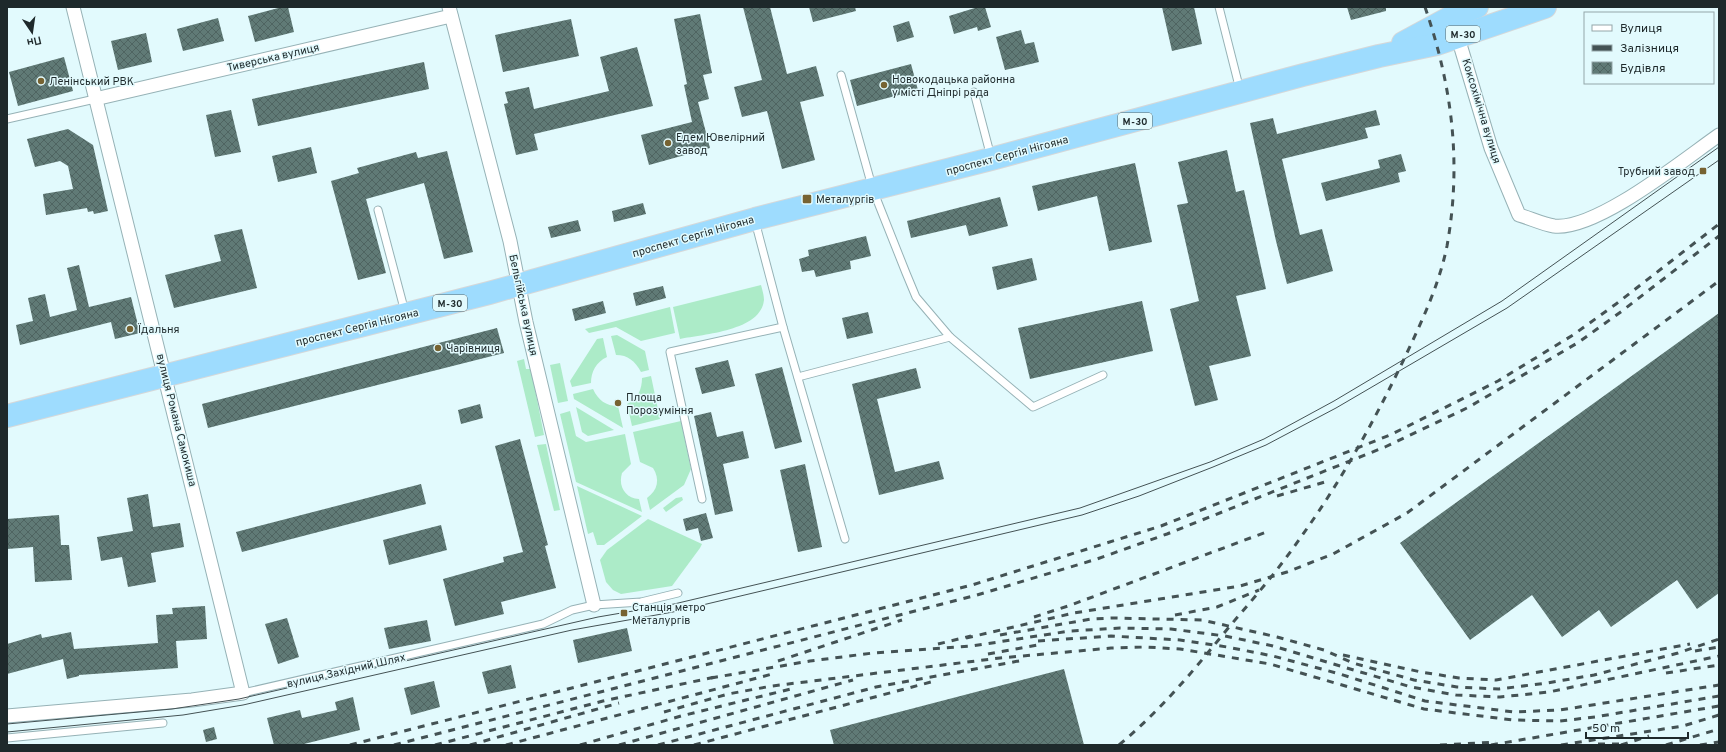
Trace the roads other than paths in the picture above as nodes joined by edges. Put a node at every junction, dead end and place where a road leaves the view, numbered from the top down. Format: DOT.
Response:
graph roads {
  1 [pos="73,7"];
  2 [pos="1219,7"];
  3 [pos="1477,7"];
  4 [pos="1545,7"];
  5 [pos="450,11"];
  6 [pos="1453,17"];
  7 [pos="841,75"];
  8 [pos="974,92"];
  9 [pos="1240,92"];
  10 [pos="95,99"];
  11 [pos="7,119"];
  12 [pos="1719,136"];
  13 [pos="991,159"];
  14 [pos="873,190"];
  15 [pos="378,210"];
  16 [pos="755,219"];
  17 [pos="519,284"];
  18 [pos="406,314"];
  19 [pos="783,326"];
  20 [pos="950,338"];
  21 [pos="166,375"];
  22 [pos="1103,375"];
  23 [pos="798,377"];
  24 [pos="7,416"];
  25 [pos="702,500"];
  26 [pos="844,539"];
  27 [pos="678,593"];
  28 [pos="594,605"];
  29 [pos="243,693"];
  30 [pos="7,716"];
  31 [pos="163,723"];
  32 [pos="7,738"];
  1 -- 10 [label="street, вулиця Романа Самокиша"];
  2 -- 9 [label="lane"];
  3 -- 6 [label="highway, проспект Сергія Нігояна / М-30"];
  4 -- 6 [label="highway, проспект Сергія Нігояна / М-30"];
  5 -- 10 [label="street, Тиверська вулиця"];
  5 -- 17 [label="street, Бельгійська вулиця"];
  6 -- 9 [label="highway, проспект Сергія Нігояна / М-30"];
  6 -- 12 [label="street, Коксохімічна вулиця"];
  7 -- 14 [label="lane"];
  8 -- 13 [label="lane"];
  9 -- 13 [label="highway, проспект Сергія Нігояна / М-30"];
  10 -- 11 [label="lane"];
  10 -- 21 [label="street, вулиця Романа Самокиша"];
  13 -- 14 [label="highway, проспект Сергія Нігояна / М-30"];
  14 -- 16 [label="highway, проспект Сергія Нігояна / М-30"];
  14 -- 20 [label="lane"];
  15 -- 18 [label="lane"];
  16 -- 17 [label="highway, проспект Сергія Нігояна / М-30"];
  16 -- 19 [label="lane"];
  17 -- 18 [label="highway, проспект Сергія Нігояна / М-30"];
  17 -- 28 [label="street, Бельгійська вулиця"];
  18 -- 21 [label="highway, проспект Сергія Нігояна / М-30"];
  19 -- 23 [label="lane"];
  19 -- 25 [label="lane"];
  20 -- 22 [label="lane"];
  20 -- 23 [label="lane"];
  21 -- 24 [label="highway, проспект Сергія Нігояна / М-30"];
  21 -- 29 [label="street, вулиця Романа Самокиша"];
  23 -- 26 [label="lane"];
  27 -- 28 [label="lane, вулиця Західний Шлях"];
  28 -- 29 [label="lane, вулиця Західний Шлях"];
  29 -- 30 [label="street, вулиця Західний Шлях"];
  31 -- 32 [label="lane"];
}
